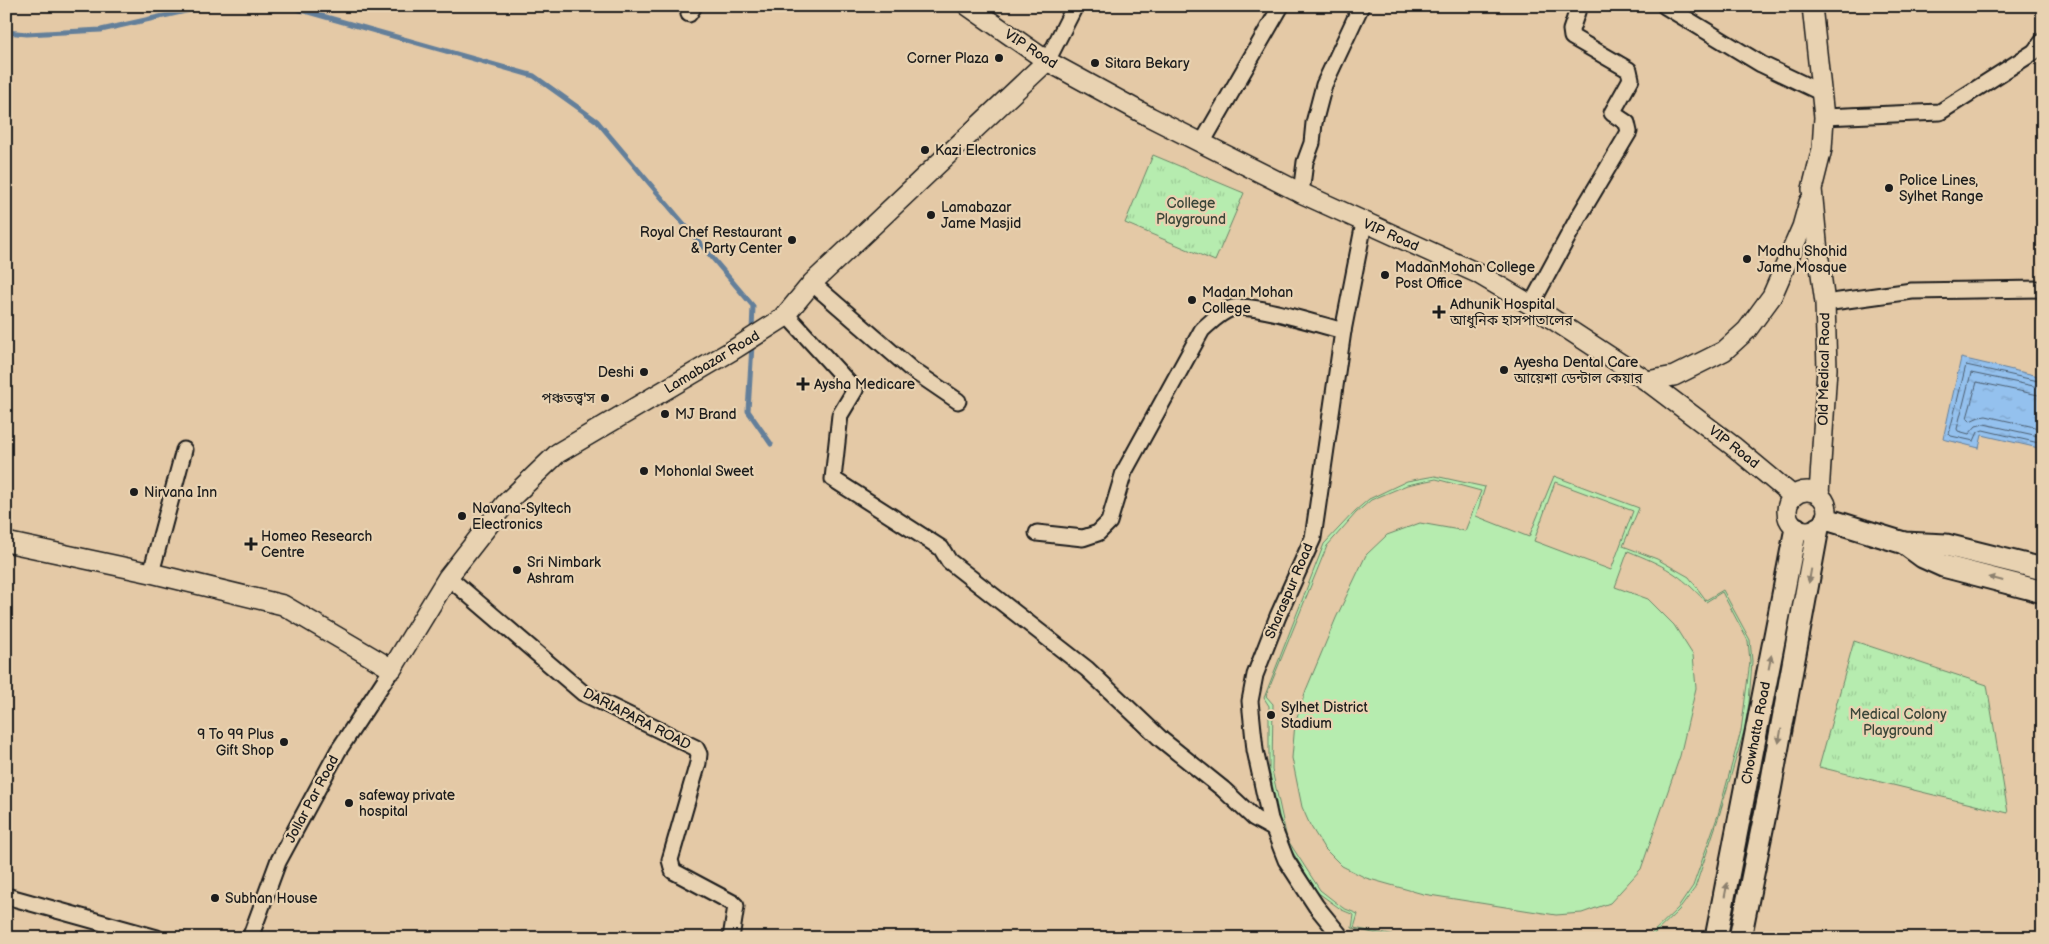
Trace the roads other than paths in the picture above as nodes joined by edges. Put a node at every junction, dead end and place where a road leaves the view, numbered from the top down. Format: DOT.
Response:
graph roads {
  1 [pos="1075,6"];
  2 [pos="1281,6"];
  3 [pos="1361,6"];
  4 [pos="1579,6"];
  5 [pos="1665,6"];
  6 [pos="1812,6"];
  7 [pos="974,8"];
  8 [pos="2043,41"];
  9 [pos="1047,62"];
  10 [pos="1820,92"];
  11 [pos="1824,117"];
  12 [pos="1202,143"];
  13 [pos="1812,189"];
  14 [pos="1300,193"];
  15 [pos="1364,223"];
  16 [pos="812,284"];
  17 [pos="2043,289"];
  18 [pos="1825,303"];
  19 [pos="1531,305"];
  20 [pos="785,316"];
  21 [pos="1343,332"];
  22 [pos="1647,381"];
  23 [pos="958,402"];
  24 [pos="184,450"];
  25 [pos="1819,494"];
  26 [pos="1793,496"];
  27 [pos="1822,523"];
  28 [pos="1796,528"];
  29 [pos="1037,533"];
  30 [pos="6,542"];
  31 [pos="1904,543"];
  32 [pos="2043,569"];
  33 [pos="151,573"];
  34 [pos="448,577"];
  35 [pos="2043,592"];
  36 [pos="392,669"];
  37 [pos="1746,786"];
  38 [pos="1770,790"];
  39 [pos="1274,829"];
  40 [pos="6,896"];
  41 [pos="156,938"];
  42 [pos="250,938"];
  43 [pos="731,938"];
  44 [pos="1342,938"];
  45 [pos="1716,938"];
  46 [pos="1740,938"];
  1 -- 9 [label="street"];
  2 -- 12 [label="street"];
  3 -- 14 [label="street"];
  4 -- 19 [label="street"];
  5 -- 10 [label="street"];
  6 -- 10 [label="street, Old Medical Road"];
  7 -- 9 [label="street, VIP Road"];
  8 -- 11 [label="street"];
  9 -- 12 [label="street, VIP Road"];
  9 -- 16 [label="street, Lamabazar Road"];
  10 -- 11 [label="street, Old Medical Road"];
  11 -- 13 [label="street, Old Medical Road"];
  12 -- 14 [label="street, VIP Road"];
  13 -- 18 [label="street, Old Medical Road"];
  13 -- 22 [label="street"];
  14 -- 15 [label="street, VIP Road"];
  15 -- 19 [label="street, VIP Road"];
  15 -- 21 [label="street, Sharaspur Road"];
  16 -- 20 [label="street, Lamabazar Road"];
  16 -- 23 [label="street"];
  17 -- 18 [label="street"];
  18 -- 25 [label="street, Old Medical Road"];
  19 -- 22 [label="street, VIP Road"];
  20 -- 34 [label="street, Lamabazar Road"];
  20 -- 39 [label="street"];
  21 -- 29 [label="street"];
  21 -- 39 [label="street, Sharaspur Road"];
  22 -- 26 [label="street, VIP Road"];
  24 -- 33 [label="street"];
  25 -- 26 [label="street"];
  25 -- 27 [label="street"];
  26 -- 28 [label="street"];
  27 -- 28 [label="street"];
  27 -- 31 [label="main road"];
  27 -- 38 [label="main road, Chowhatta Road, one-way"];
  37 -- 28 [label="main road, Chowhatta Road, one-way"];
  30 -- 33 [label="street"];
  31 -- 32 [label="main road"];
  35 -- 31 [label="main road, one-way"];
  33 -- 36 [label="street"];
  34 -- 36 [label="street, Lamabazar Road"];
  34 -- 43 [label="street, DARIAPARA ROAD"];
  36 -- 42 [label="street, Jollar Par Road"];
  37 -- 38 [label="main road"];
  45 -- 37 [label="main road, Chowhatta Road, one-way"];
  38 -- 46 [label="main road, Chowhatta Road"];
  39 -- 44 [label="street, Sharaspur Road"];
  40 -- 41 [label="street"];
}
